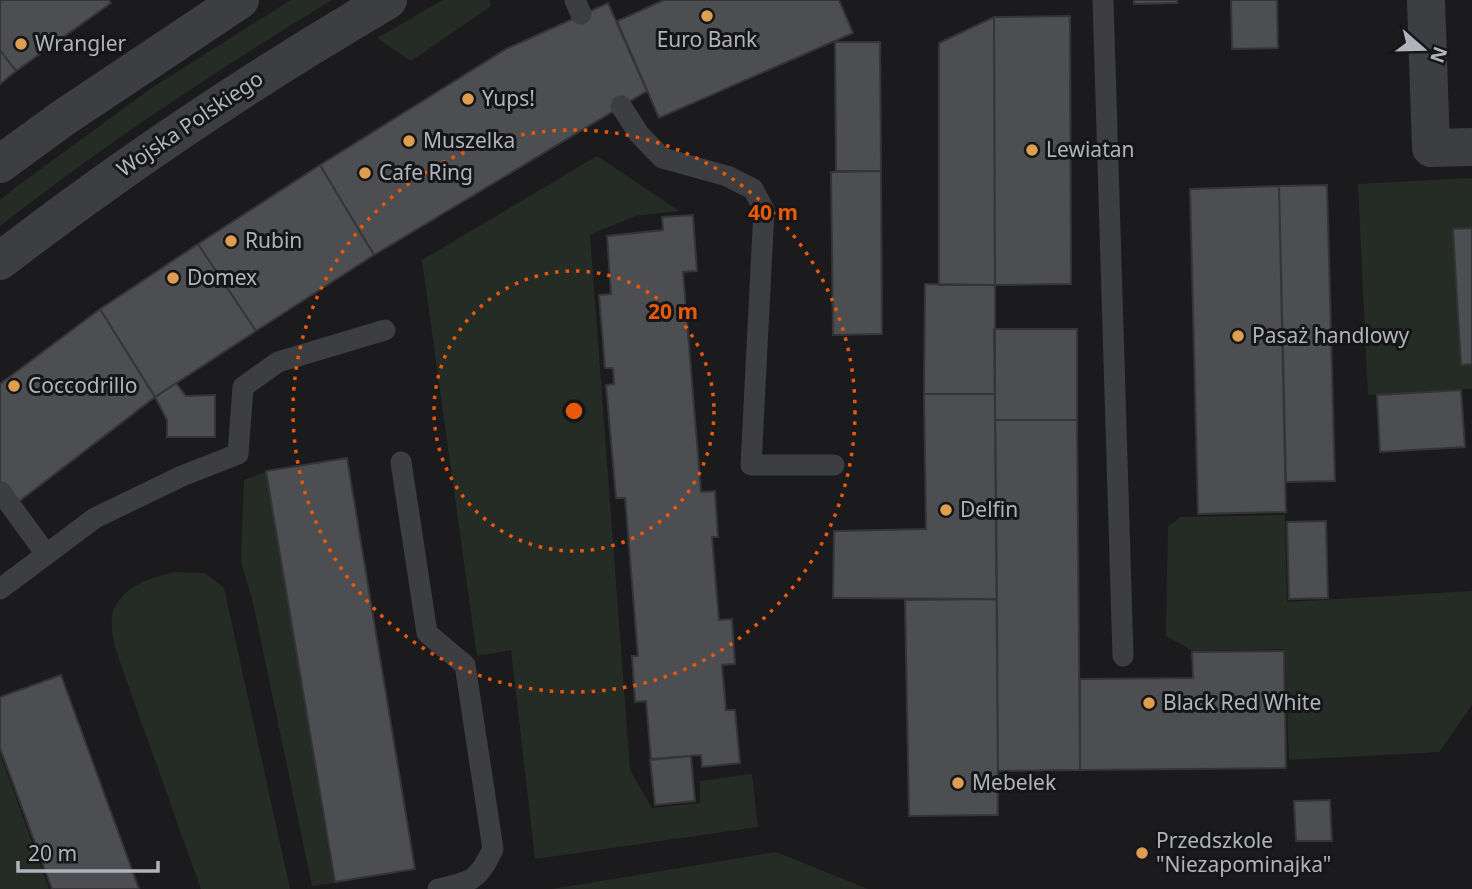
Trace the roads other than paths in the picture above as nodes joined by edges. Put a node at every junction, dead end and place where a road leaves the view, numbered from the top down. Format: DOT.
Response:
graph roads {
  1 [pos="240,0"];
  2 [pos="388,0"];
  3 [pos="1103,0"];
  4 [pos="1426,0"];
  5 [pos="621,106"];
  6 [pos="1472,148"];
  7 [pos="0,164"];
  8 [pos="0,261"];
  9 [pos="385,330"];
  10 [pos="401,462"];
  11 [pos="834,465"];
  12 [pos="0,491"];
  13 [pos="46,554"];
  14 [pos="0,589"];
  15 [pos="1123,656"];
  16 [pos="438,889"];
  1 -- 7 [label="street"];
  2 -- 8 [label="street, Wojska Polskiego"];
  3 -- 15 [label="lane"];
  4 -- 6 [label="street"];
  5 -- 11 [label="lane"];
  9 -- 13 [label="lane"];
  10 -- 16 [label="lane"];
  12 -- 13 [label="lane"];
  13 -- 14 [label="lane"];
}
